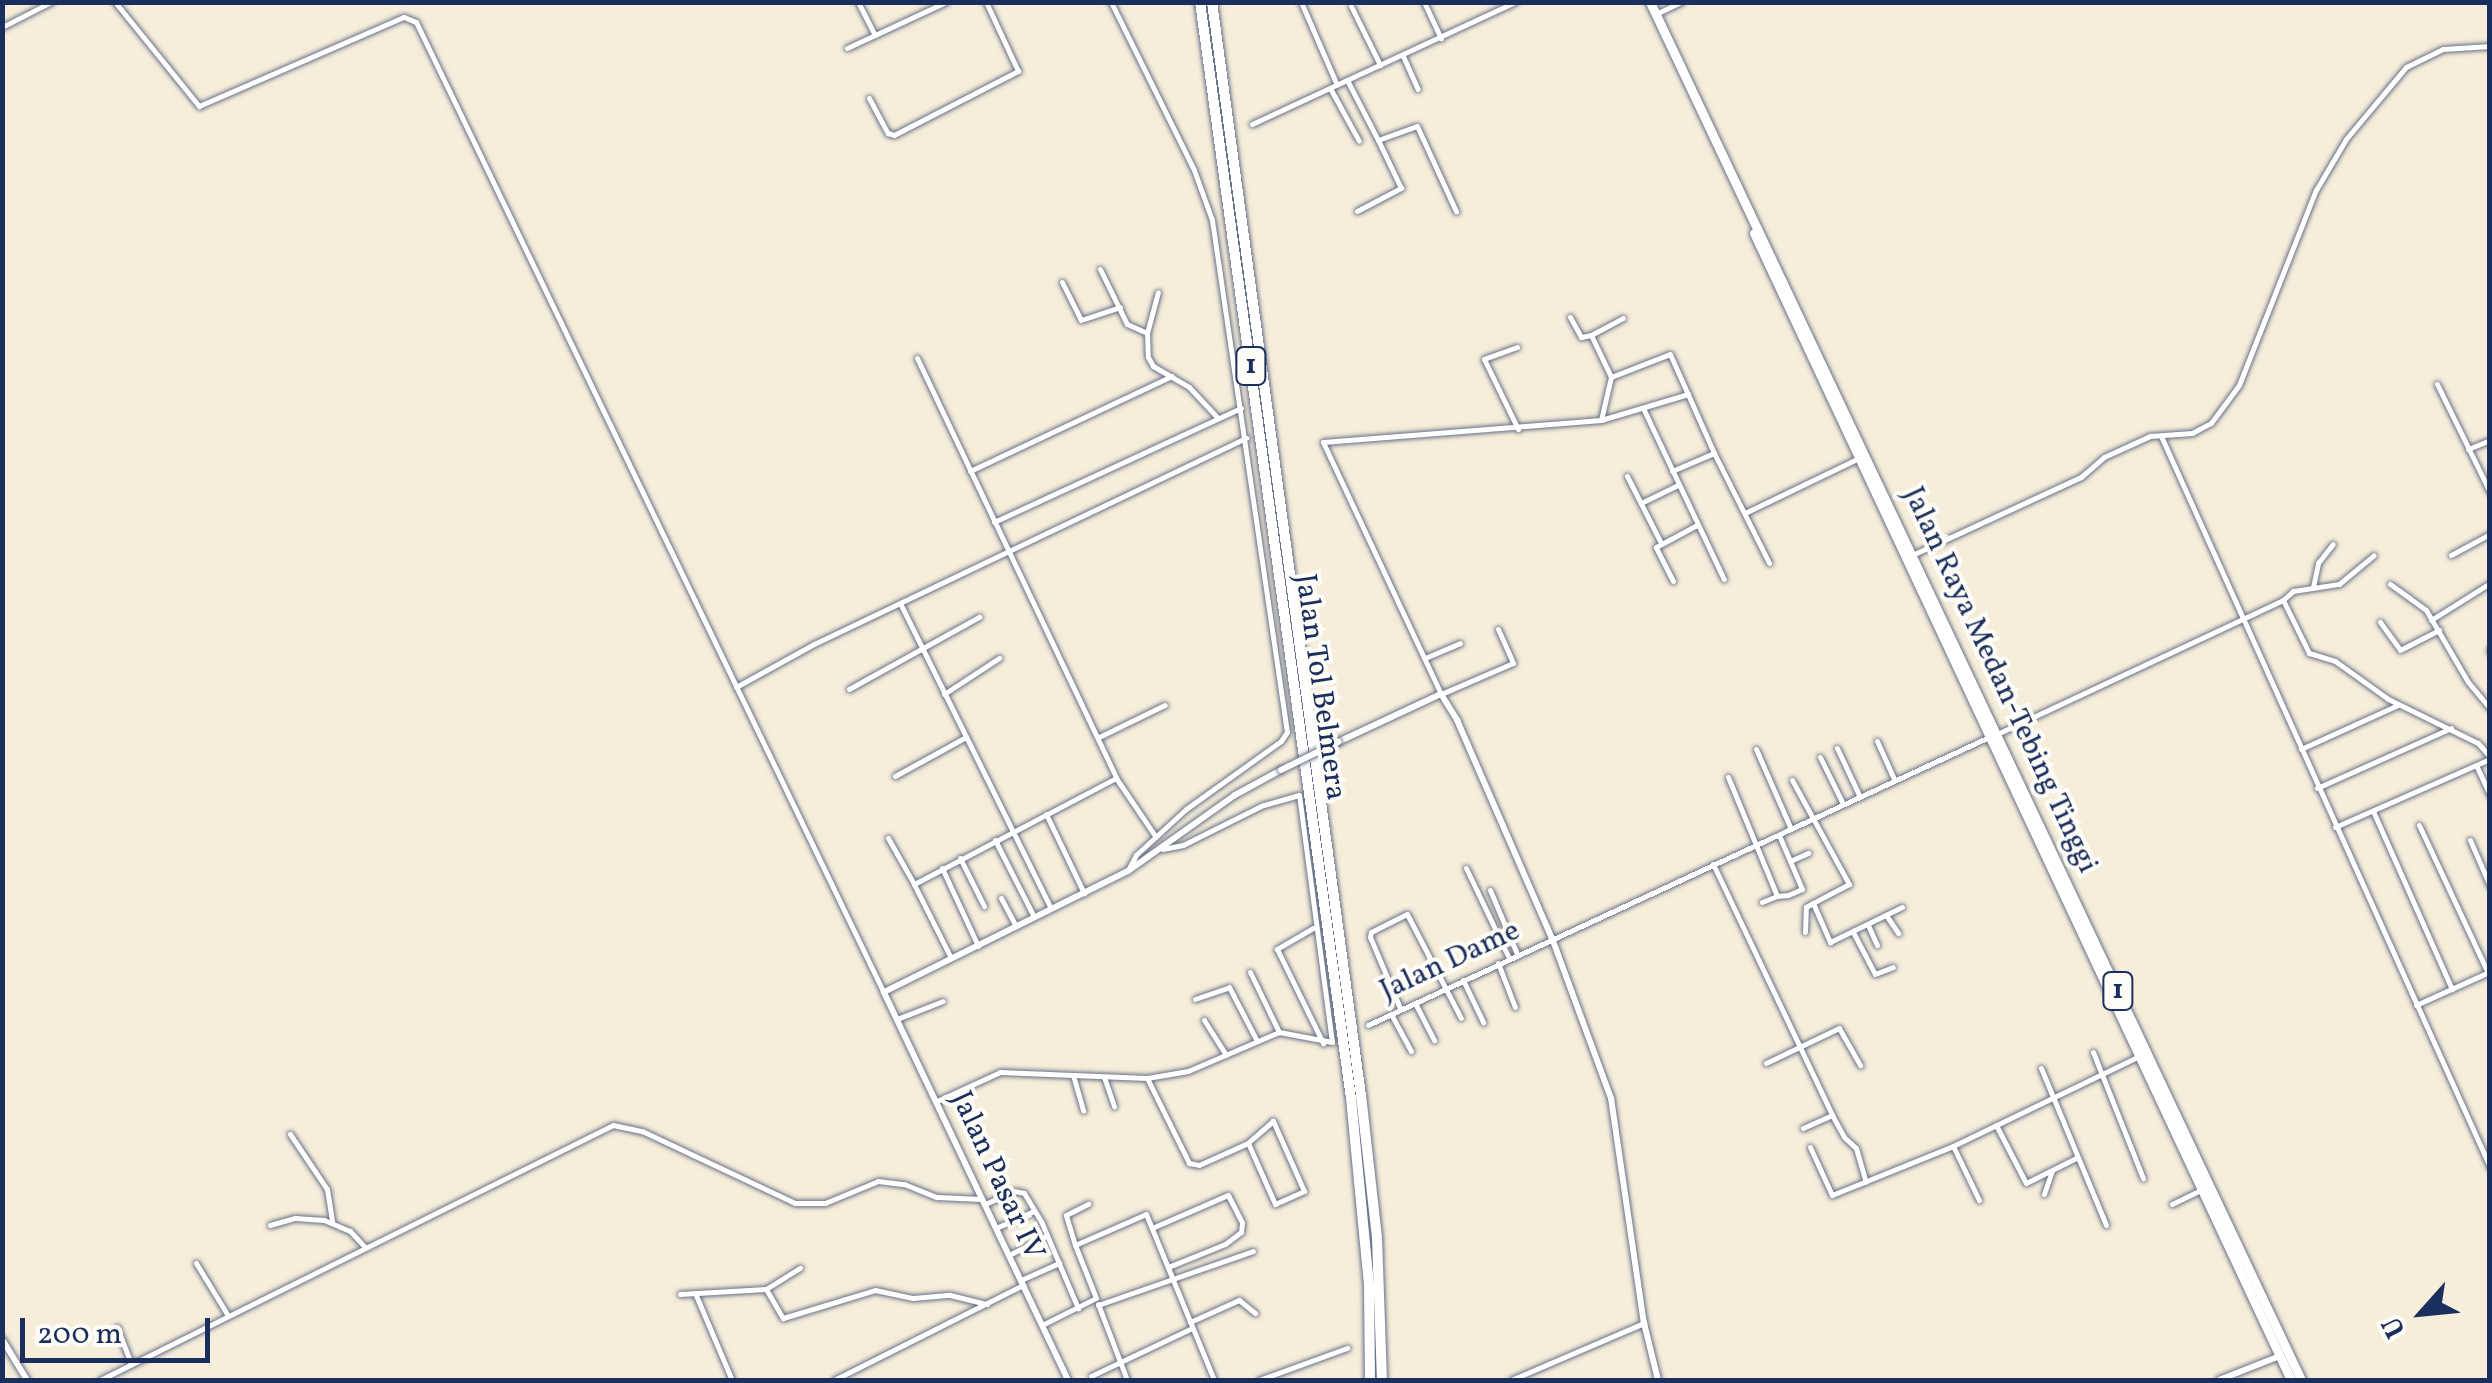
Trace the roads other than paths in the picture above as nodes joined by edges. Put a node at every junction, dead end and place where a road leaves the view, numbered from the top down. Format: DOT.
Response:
graph roads {
  1 [pos="51,2"];
  2 [pos="115,2"];
  3 [pos="858,2"];
  4 [pos="946,2"];
  5 [pos="986,2"];
  6 [pos="1111,2"];
  7 [pos="1200,2"];
  8 [pos="1212,2"];
  9 [pos="1302,2"];
  10 [pos="1424,2"];
  11 [pos="1515,2"];
  12 [pos="1648,2"];
  13 [pos="1681,2"];
  14 [pos="1504,5"];
  15 [pos="1351,6"];
  16 [pos="1656,14"];
  17 [pos="2,27"];
  18 [pos="875,35"];
  19 [pos="1441,38"];
  20 [pos="2490,46"];
  21 [pos="847,48"];
  22 [pos="1402,55"];
  23 [pos="1380,64"];
  24 [pos="1347,80"];
  25 [pos="1334,86"];
  26 [pos="1418,89"];
  27 [pos="869,98"];
  28 [pos="1252,124"];
  29 [pos="1378,140"];
  30 [pos="1360,141"];
  31 [pos="1357,211"];
  32 [pos="1456,211"];
  33 [pos="1100,269"];
  34 [pos="1062,282"];
  35 [pos="1158,292"];
  36 [pos="1120,307"];
  37 [pos="1570,317"];
  38 [pos="1624,318"];
  39 [pos="1148,332"];
  40 [pos="1591,334"];
  41 [pos="1517,347"];
  42 [pos="917,358"];
  43 [pos="1172,376"];
  44 [pos="1611,377"];
  45 [pos="2437,384"];
  46 [pos="1688,394"];
  47 [pos="1241,408"];
  48 [pos="1642,408"];
  49 [pos="1216,416"];
  50 [pos="1601,420"];
  51 [pos="1518,430"];
  52 [pos="2160,435"];
  53 [pos="1246,438"];
  54 [pos="2490,440"];
  55 [pos="2468,450"];
  56 [pos="1714,453"];
  57 [pos="1859,458"];
  58 [pos="970,471"];
  59 [pos="1672,471"];
  60 [pos="1627,476"];
  61 [pos="1678,485"];
  62 [pos="2489,490"];
  63 [pos="1641,503"];
  64 [pos="1745,514"];
  65 [pos="994,522"];
  66 [pos="1697,525"];
  67 [pos="2490,534"];
  68 [pos="1660,542"];
  69 [pos="2333,544"];
  70 [pos="1009,555"];
  71 [pos="2374,555"];
  72 [pos="2451,555"];
  73 [pos="1909,556"];
  74 [pos="1769,564"];
  75 [pos="1724,579"];
  76 [pos="1673,581"];
  77 [pos="2490,582"];
  78 [pos="2390,584"];
  79 [pos="2313,587"];
  80 [pos="2283,600"];
  81 [pos="901,605"];
  82 [pos="979,618"];
  83 [pos="2241,618"];
  84 [pos="2432,620"];
  85 [pos="2380,622"];
  86 [pos="1498,629"];
  87 [pos="2438,630"];
  88 [pos="1460,643"];
  89 [pos="924,650"];
  90 [pos="999,658"];
  91 [pos="1426,658"];
  92 [pos="736,687"];
  93 [pos="849,689"];
  94 [pos="944,694"];
  95 [pos="1442,694"];
  96 [pos="2400,704"];
  97 [pos="1165,705"];
  98 [pos="2490,708"];
  99 [pos="2452,728"];
  100 [pos="1993,736"];
  101 [pos="966,737"];
  102 [pos="1099,737"];
  103 [pos="1877,741"];
  104 [pos="1837,748"];
  105 [pos="1756,749"];
  106 [pos="2300,750"];
  107 [pos="1820,757"];
  108 [pos="2490,758"];
  109 [pos="2476,765"];
  110 [pos="895,776"];
  111 [pos="1728,776"];
  112 [pos="1116,778"];
  113 [pos="1792,780"];
  114 [pos="1894,780"];
  115 [pos="2317,788"];
  116 [pos="2490,794"];
  117 [pos="1860,797"];
  118 [pos="1843,804"];
  119 [pos="2373,811"];
  120 [pos="1046,814"];
  121 [pos="1813,818"];
  122 [pos="2420,825"];
  123 [pos="2335,828"];
  124 [pos="1792,829"];
  125 [pos="1013,830"];
  126 [pos="1779,835"];
  127 [pos="1156,837"];
  128 [pos="888,838"];
  129 [pos="995,840"];
  130 [pos="2470,840"];
  131 [pos="1753,846"];
  132 [pos="1162,849"];
  133 [pos="1808,853"];
  134 [pos="960,858"];
  135 [pos="1790,862"];
  136 [pos="1712,864"];
  137 [pos="942,868"];
  138 [pos="1466,868"];
  139 [pos="1128,871"];
  140 [pos="914,884"];
  141 [pos="2490,886"];
  142 [pos="1490,890"];
  143 [pos="1084,893"];
  144 [pos="1777,896"];
  145 [pos="1001,898"];
  146 [pos="1762,902"];
  147 [pos="1813,902"];
  148 [pos="984,906"];
  149 [pos="1902,907"];
  150 [pos="1051,908"];
  151 [pos="1886,915"];
  152 [pos="1034,917"];
  153 [pos="1868,925"];
  154 [pos="1016,926"];
  155 [pos="1314,928"];
  156 [pos="1804,932"];
  157 [pos="1853,932"];
  158 [pos="1898,933"];
  159 [pos="1552,938"];
  160 [pos="1878,945"];
  161 [pos="978,946"];
  162 [pos="1518,954"];
  163 [pos="1509,958"];
  164 [pos="951,959"];
  165 [pos="1498,964"];
  166 [pos="1893,968"];
  167 [pos="1250,972"];
  168 [pos="2489,972"];
  169 [pos="1464,980"];
  170 [pos="1447,988"];
  171 [pos="2452,989"];
  172 [pos="884,992"];
  173 [pos="1196,999"];
  174 [pos="944,1001"];
  175 [pos="1415,1002"];
  176 [pos="2416,1004"];
  177 [pos="1515,1007"];
  178 [pos="1400,1010"];
  179 [pos="1391,1014"];
  180 [pos="1460,1018"];
  181 [pos="897,1020"];
  182 [pos="1204,1020"];
  183 [pos="1484,1022"];
  184 [pos="1368,1025"];
  185 [pos="1278,1032"];
  186 [pos="1256,1039"];
  187 [pos="1434,1040"];
  188 [pos="1323,1043"];
  189 [pos="1800,1047"];
  190 [pos="1411,1051"];
  191 [pos="2092,1052"];
  192 [pos="1226,1055"];
  193 [pos="2138,1056"];
  194 [pos="1766,1063"];
  195 [pos="1860,1065"];
  196 [pos="2041,1068"];
  197 [pos="2100,1072"];
  198 [pos="1073,1075"];
  199 [pos="1104,1077"];
  200 [pos="1147,1078"];
  201 [pos="2050,1097"];
  202 [pos="937,1101"];
  203 [pos="1114,1106"];
  204 [pos="1083,1111"];
  205 [pos="1832,1115"];
  206 [pos="1996,1125"];
  207 [pos="1802,1128"];
  208 [pos="290,1134"];
  209 [pos="1248,1143"];
  210 [pos="1954,1146"];
  211 [pos="1810,1147"];
  212 [pos="2076,1158"];
  213 [pos="2490,1168"];
  214 [pos="2052,1171"];
  215 [pos="2143,1178"];
  216 [pos="1866,1183"];
  217 [pos="2202,1189"];
  218 [pos="2044,1194"];
  219 [pos="1978,1200"];
  220 [pos="984,1202"];
  221 [pos="1088,1204"];
  222 [pos="2172,1204"];
  223 [pos="1035,1211"];
  224 [pos="332,1222"];
  225 [pos="270,1225"];
  226 [pos="2106,1225"];
  227 [pos="996,1228"];
  228 [pos="1152,1228"];
  229 [pos="1048,1236"];
  230 [pos="1075,1244"];
  231 [pos="365,1247"];
  232 [pos="1253,1251"];
  233 [pos="1009,1255"];
  234 [pos="1059,1262"];
  235 [pos="196,1263"];
  236 [pos="1168,1267"];
  237 [pos="800,1268"];
  238 [pos="1174,1282"];
  239 [pos="1022,1283"];
  240 [pos="766,1288"];
  241 [pos="695,1292"];
  242 [pos="680,1294"];
  243 [pos="1097,1302"];
  244 [pos="987,1304"];
  245 [pos="1078,1308"];
  246 [pos="1255,1313"];
  247 [pos="227,1314"];
  248 [pos="1644,1323"];
  249 [pos="1042,1325"];
  250 [pos="1191,1325"];
  251 [pos="117,1327"];
  252 [pos="2,1339"];
  253 [pos="1348,1348"];
  254 [pos="2280,1356"];
  255 [pos="1120,1361"];
  256 [pos="131,1364"];
  257 [pos="1091,1376"];
  258 [pos="1272,1377"];
  259 [pos="27,1380"];
  260 [pos="100,1380"];
  261 [pos="732,1380"];
  262 [pos="834,1380"];
  263 [pos="1068,1380"];
  264 [pos="1127,1380"];
  265 [pos="1214,1380"];
  266 [pos="1260,1380"];
  267 [pos="1370,1380"];
  268 [pos="1382,1380"];
  269 [pos="1511,1380"];
  270 [pos="1658,1380"];
  271 [pos="2218,1380"];
  272 [pos="2291,1380"];
  273 [pos="2301,1380"];
  1 -- 17 [label="street"];
  2 -- 92 [label="street"];
  3 -- 18 [label="street"];
  4 -- 18 [label="street"];
  5 -- 27 [label="street"];
  6 -- 47 [label="street"];
  7 -- 267 [label="highway, Jalan Tol Belmera / 1"];
  8 -- 268 [label="highway, Jalan Tol Belmera / 1"];
  9 -- 25 [label="street"];
  10 -- 19 [label="street"];
  11 -- 14 [label="street"];
  12 -- 16 [label="highway, Jalan Raya Medan-Tebing Tinggi / 1"];
  12 -- 57 [label="highway, Jalan Raya Medan-Tebing Tinggi / 1"];
  13 -- 16 [label="street"];
  14 -- 19 [label="street"];
  15 -- 23 [label="street"];
  16 -- 73 [label="highway, Jalan Raya Medan-Tebing Tinggi / 1"];
  18 -- 21 [label="street"];
  19 -- 22 [label="street"];
  20 -- 52 [label="street"];
  22 -- 23 [label="street"];
  22 -- 26 [label="street"];
  23 -- 24 [label="street"];
  24 -- 25 [label="street"];
  24 -- 29 [label="street"];
  25 -- 28 [label="street"];
  25 -- 30 [label="street"];
  29 -- 31 [label="street"];
  29 -- 32 [label="street"];
  33 -- 36 [label="street"];
  34 -- 36 [label="street"];
  35 -- 39 [label="street"];
  36 -- 39 [label="street"];
  37 -- 40 [label="street"];
  38 -- 40 [label="street"];
  39 -- 43 [label="street"];
  40 -- 44 [label="street"];
  41 -- 51 [label="street"];
  42 -- 58 [label="street"];
  43 -- 49 [label="street"];
  43 -- 58 [label="street"];
  44 -- 46 [label="street"];
  44 -- 50 [label="street"];
  45 -- 55 [label="street"];
  46 -- 48 [label="street"];
  46 -- 56 [label="street"];
  47 -- 49 [label="street"];
  47 -- 53 [label="street"];
  48 -- 50 [label="street"];
  48 -- 59 [label="street"];
  49 -- 65 [label="street"];
  50 -- 51 [label="street"];
  51 -- 91 [label="street"];
  52 -- 73 [label="street"];
  52 -- 83 [label="street"];
  53 -- 70 [label="street"];
  53 -- 127 [label="street"];
  54 -- 55 [label="street"];
  55 -- 62 [label="street"];
  56 -- 59 [label="street"];
  56 -- 64 [label="street"];
  57 -- 64 [label="street"];
  57 -- 73 [label="highway, Jalan Raya Medan-Tebing Tinggi / 1"];
  58 -- 65 [label="street"];
  59 -- 61 [label="street"];
  60 -- 63 [label="street"];
  61 -- 63 [label="street"];
  61 -- 66 [label="street"];
  63 -- 68 [label="street"];
  64 -- 74 [label="street"];
  65 -- 70 [label="street"];
  66 -- 68 [label="street"];
  66 -- 75 [label="street"];
  67 -- 72 [label="street"];
  68 -- 76 [label="street"];
  69 -- 79 [label="street"];
  70 -- 81 [label="street"];
  70 -- 102 [label="street"];
  71 -- 79 [label="street, Jalan Dame"];
  73 -- 100 [label="highway, Jalan Raya Medan-Tebing Tinggi / 1"];
  77 -- 84 [label="street"];
  78 -- 84 [label="street"];
  79 -- 80 [label="street, Jalan Dame"];
  80 -- 83 [label="street, Jalan Dame"];
  80 -- 96 [label="street"];
  81 -- 89 [label="street"];
  81 -- 92 [label="street"];
  82 -- 89 [label="street"];
  83 -- 100 [label="street, Jalan Dame"];
  83 -- 106 [label="street"];
  84 -- 87 [label="street"];
  85 -- 87 [label="street"];
  86 -- 95 [label="street"];
  87 -- 98 [label="street"];
  88 -- 91 [label="street"];
  89 -- 93 [label="street"];
  89 -- 94 [label="street"];
  90 -- 94 [label="street"];
  91 -- 95 [label="street"];
  92 -- 172 [label="street"];
  94 -- 101 [label="street"];
  95 -- 132 [label="street, bridge"];
  95 -- 159 [label="street"];
  96 -- 99 [label="street"];
  96 -- 106 [label="street"];
  97 -- 102 [label="street"];
  99 -- 108 [label="street"];
  99 -- 115 [label="street"];
  100 -- 114 [label="street, Jalan Dame"];
  100 -- 193 [label="highway, Jalan Raya Medan-Tebing Tinggi / 1"];
  100 -- 273 [label="highway, Jalan Raya Medan-Tebing Tinggi / 1"];
  101 -- 110 [label="street"];
  101 -- 125 [label="street"];
  102 -- 112 [label="street"];
  103 -- 114 [label="street"];
  104 -- 117 [label="street"];
  105 -- 124 [label="street"];
  106 -- 115 [label="street"];
  107 -- 118 [label="street"];
  108 -- 109 [label="street"];
  109 -- 116 [label="street"];
  109 -- 119 [label="street"];
  111 -- 131 [label="street"];
  112 -- 120 [label="street"];
  112 -- 127 [label="street"];
  113 -- 121 [label="street"];
  114 -- 117 [label="street, Jalan Dame"];
  115 -- 123 [label="street"];
  117 -- 118 [label="street, Jalan Dame"];
  118 -- 121 [label="street, Jalan Dame"];
  119 -- 123 [label="street"];
  119 -- 171 [label="street"];
  120 -- 125 [label="street"];
  120 -- 143 [label="street"];
  121 -- 124 [label="street, Jalan Dame"];
  121 -- 147 [label="street"];
  122 -- 168 [label="street"];
  123 -- 176 [label="street"];
  124 -- 126 [label="street, Jalan Dame"];
  125 -- 129 [label="street"];
  125 -- 150 [label="street"];
  126 -- 131 [label="street, Jalan Dame"];
  126 -- 135 [label="street"];
  127 -- 139 [label="street"];
  128 -- 140 [label="street"];
  129 -- 134 [label="street"];
  129 -- 152 [label="street"];
  130 -- 141 [label="street"];
  131 -- 136 [label="street, Jalan Dame"];
  131 -- 144 [label="street"];
  132 -- 139 [label="street"];
  132 -- 155 [label="street"];
  133 -- 135 [label="street"];
  134 -- 137 [label="street"];
  134 -- 148 [label="street"];
  135 -- 144 [label="street"];
  136 -- 159 [label="street, Jalan Dame"];
  136 -- 189 [label="street"];
  137 -- 140 [label="street"];
  137 -- 161 [label="street"];
  138 -- 163 [label="street"];
  139 -- 143 [label="street"];
  140 -- 164 [label="street"];
  142 -- 162 [label="street"];
  143 -- 150 [label="street"];
  144 -- 146 [label="street"];
  145 -- 154 [label="street"];
  147 -- 156 [label="street"];
  147 -- 157 [label="street"];
  149 -- 151 [label="street"];
  150 -- 152 [label="street"];
  151 -- 153 [label="street"];
  151 -- 158 [label="street"];
  152 -- 154 [label="street"];
  153 -- 157 [label="street"];
  153 -- 160 [label="street"];
  154 -- 161 [label="street"];
  155 -- 188 [label="street"];
  155 -- 188 [label="street"];
  157 -- 166 [label="street"];
  159 -- 162 [label="street, Jalan Dame"];
  159 -- 248 [label="street"];
  161 -- 164 [label="street"];
  162 -- 163 [label="street, Jalan Dame"];
  163 -- 165 [label="street, Jalan Dame"];
  164 -- 172 [label="street"];
  165 -- 169 [label="street, Jalan Dame"];
  165 -- 177 [label="street"];
  167 -- 185 [label="street"];
  168 -- 171 [label="street"];
  169 -- 170 [label="street, Jalan Dame"];
  169 -- 183 [label="street"];
  170 -- 175 [label="street, Jalan Dame"];
  170 -- 178 [label="street"];
  170 -- 180 [label="street"];
  171 -- 176 [label="street"];
  172 -- 181 [label="street, Jalan Pasar IV"];
  173 -- 186 [label="street"];
  174 -- 181 [label="street"];
  175 -- 178 [label="street, Jalan Dame"];
  175 -- 187 [label="street"];
  176 -- 213 [label="street"];
  178 -- 179 [label="street, Jalan Dame"];
  179 -- 184 [label="street, Jalan Dame"];
  179 -- 190 [label="street"];
  181 -- 202 [label="street, Jalan Pasar IV"];
  182 -- 192 [label="street"];
  185 -- 186 [label="street"];
  185 -- 188 [label="street"];
  186 -- 192 [label="street"];
  189 -- 194 [label="street"];
  189 -- 195 [label="street"];
  189 -- 205 [label="street"];
  191 -- 197 [label="street"];
  192 -- 200 [label="street"];
  193 -- 197 [label="street"];
  193 -- 217 [label="highway, Jalan Raya Medan-Tebing Tinggi / 1"];
  196 -- 201 [label="street"];
  197 -- 201 [label="street"];
  197 -- 215 [label="street"];
  198 -- 199 [label="street"];
  198 -- 202 [label="street"];
  198 -- 204 [label="street"];
  199 -- 200 [label="street"];
  199 -- 203 [label="street"];
  200 -- 209 [label="street"];
  201 -- 206 [label="street"];
  201 -- 212 [label="street"];
  202 -- 220 [label="street, Jalan Pasar IV"];
  205 -- 207 [label="street"];
  205 -- 216 [label="street"];
  206 -- 210 [label="street"];
  206 -- 214 [label="street"];
  208 -- 224 [label="street"];
  209 -- 209 [label="street"];
  210 -- 216 [label="street"];
  210 -- 219 [label="street"];
  211 -- 216 [label="street"];
  212 -- 214 [label="street"];
  212 -- 226 [label="street"];
  214 -- 218 [label="street"];
  217 -- 222 [label="street"];
  217 -- 254 [label="highway, Jalan Raya Medan-Tebing Tinggi / 1"];
  220 -- 223 [label="street"];
  220 -- 227 [label="street, Jalan Pasar IV"];
  220 -- 231 [label="street"];
  221 -- 230 [label="street"];
  223 -- 227 [label="street"];
  223 -- 229 [label="street"];
  224 -- 225 [label="street"];
  224 -- 231 [label="street"];
  227 -- 233 [label="street, Jalan Pasar IV"];
  228 -- 230 [label="street"];
  228 -- 236 [label="street"];
  228 -- 236 [label="street"];
  229 -- 233 [label="street"];
  229 -- 234 [label="street"];
  230 -- 243 [label="street"];
  231 -- 247 [label="street"];
  232 -- 238 [label="street"];
  233 -- 239 [label="street, Jalan Pasar IV"];
  234 -- 239 [label="street"];
  234 -- 245 [label="street"];
  235 -- 247 [label="street"];
  236 -- 238 [label="street"];
  237 -- 240 [label="street"];
  238 -- 243 [label="street"];
  238 -- 250 [label="street"];
  239 -- 244 [label="street"];
  239 -- 249 [label="street, Jalan Pasar IV"];
  240 -- 241 [label="street"];
  240 -- 244 [label="street"];
  241 -- 242 [label="street"];
  241 -- 261 [label="street"];
  243 -- 245 [label="street"];
  243 -- 255 [label="street"];
  244 -- 262 [label="street"];
  245 -- 249 [label="street"];
  246 -- 250 [label="street"];
  247 -- 256 [label="street"];
  248 -- 269 [label="street"];
  248 -- 270 [label="street"];
  249 -- 263 [label="street, Jalan Pasar IV"];
  250 -- 255 [label="street"];
  250 -- 265 [label="street"];
  251 -- 256 [label="street"];
  252 -- 259 [label="street"];
  253 -- 258 [label="street"];
  254 -- 271 [label="street"];
  254 -- 272 [label="highway, Jalan Raya Medan-Tebing Tinggi / 1"];
  255 -- 257 [label="street"];
  255 -- 264 [label="street"];
  256 -- 260 [label="street"];
  258 -- 266 [label="street"];
}
